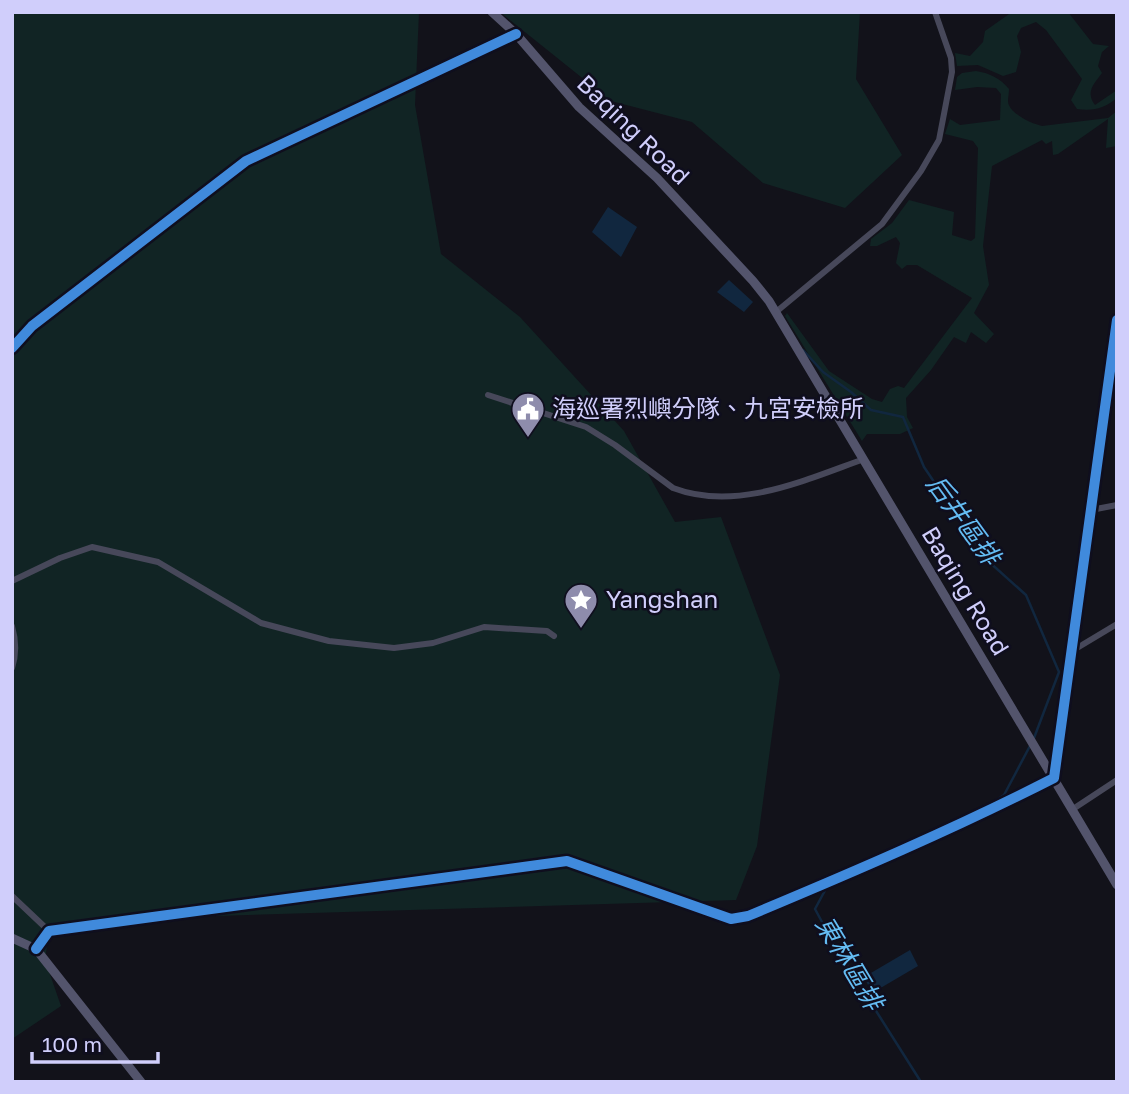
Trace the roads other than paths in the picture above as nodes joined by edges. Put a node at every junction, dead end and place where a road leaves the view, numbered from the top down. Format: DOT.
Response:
graph roads {
  1 [pos="492,12"];
  2 [pos="935,12"];
  3 [pos="516,34"];
  4 [pos="776,312"];
  5 [pos="1117,320"];
  6 [pos="12,348"];
  7 [pos="488,395"];
  8 [pos="864,458"];
  9 [pos="1117,505"];
  10 [pos="1091,510"];
  11 [pos="12,581"];
  12 [pos="1117,624"];
  13 [pos="12,626"];
  14 [pos="554,636"];
  15 [pos="1072,652"];
  16 [pos="12,668"];
  17 [pos="1054,778"];
  18 [pos="1117,780"];
  19 [pos="1073,809"];
  20 [pos="1117,884"];
  21 [pos="12,896"];
  22 [pos="49,931"];
  23 [pos="12,938"];
  24 [pos="36,949"];
  25 [pos="141,1082"];
  1 -- 3 [label="main road, Baqing Road"];
  2 -- 4 [label="street"];
  3 -- 4 [label="main road, Baqing Road"];
  3 -- 6 [label="street"];
  4 -- 8 [label="main road, Baqing Road"];
  5 -- 10 [label="main road"];
  7 -- 8 [label="street"];
  8 -- 17 [label="main road, Baqing Road"];
  9 -- 10 [label="street"];
  10 -- 15 [label="main road"];
  11 -- 14 [label="street"];
  12 -- 15 [label="street"];
  13 -- 16 [label="street"];
  15 -- 17 [label="main road"];
  17 -- 19 [label="main road, Baqing Road"];
  17 -- 22 [label="street"];
  18 -- 19 [label="street"];
  19 -- 20 [label="main road, Baqing Road"];
  21 -- 22 [label="street"];
  22 -- 24 [label="street"];
  23 -- 24 [label="main road"];
  24 -- 25 [label="main road"];
}
